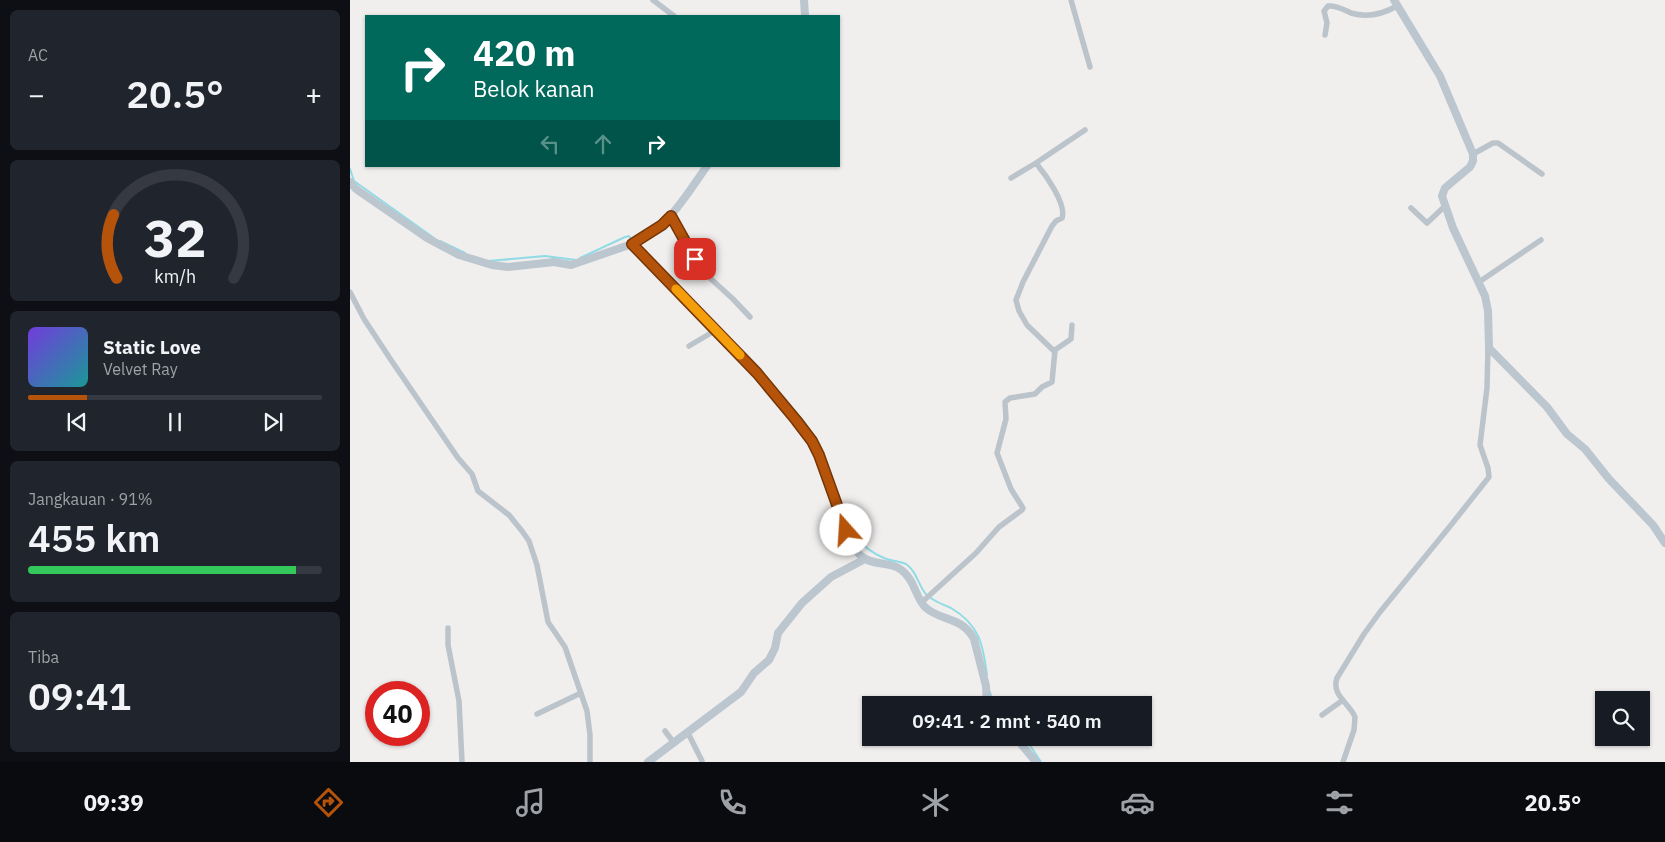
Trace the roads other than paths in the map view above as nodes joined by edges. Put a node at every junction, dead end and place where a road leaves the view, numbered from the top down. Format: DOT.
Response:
graph roads {
  1 [pos="653,0"];
  2 [pos="804,0"];
  3 [pos="1071,0"];
  4 [pos="1396,3"];
  5 [pos="673,15"];
  6 [pos="805,15"];
  7 [pos="1325,35"];
  8 [pos="1090,67"];
  9 [pos="1085,130"];
  10 [pos="1472,154"];
  11 [pos="1036,163"];
  12 [pos="706,167"];
  13 [pos="1542,174"];
  14 [pos="1011,178"];
  15 [pos="350,182"];
  16 [pos="1445,206"];
  17 [pos="1411,208"];
  18 [pos="671,216"];
  19 [pos="1541,240"];
  20 [pos="634,244"];
  21 [pos="1479,282"];
  22 [pos="350,292"];
  23 [pos="750,317"];
  24 [pos="1072,325"];
  25 [pos="716,330"];
  26 [pos="689,346"];
  27 [pos="1488,346"];
  28 [pos="1055,352"];
  29 [pos="1665,543"];
  30 [pos="865,559"];
  31 [pos="923,601"];
  32 [pos="448,628"];
  33 [pos="581,694"];
  34 [pos="987,696"];
  35 [pos="1343,700"];
  36 [pos="537,714"];
  37 [pos="1322,715"];
  38 [pos="665,731"];
  39 [pos="688,733"];
  40 [pos="674,742"];
  41 [pos="1023,746"];
  42 [pos="702,761"];
  43 [pos="462,762"];
  44 [pos="590,762"];
  45 [pos="648,762"];
  46 [pos="1036,762"];
  47 [pos="1344,762"];
  1 -- 5 [label="street"];
  2 -- 6 [label="street"];
  3 -- 8 [label="street"];
  4 -- 7 [label="street"];
  4 -- 10 [label="street"];
  9 -- 11 [label="street"];
  10 -- 13 [label="street"];
  10 -- 16 [label="street"];
  11 -- 14 [label="street"];
  11 -- 28 [label="street"];
  12 -- 18 [label="street"];
  15 -- 20 [label="street"];
  16 -- 17 [label="street"];
  16 -- 21 [label="street"];
  18 -- 20 [label="street"];
  18 -- 23 [label="street"];
  19 -- 21 [label="street"];
  20 -- 25 [label="street"];
  21 -- 27 [label="street"];
  22 -- 33 [label="street"];
  24 -- 28 [label="street"];
  25 -- 26 [label="street"];
  25 -- 30 [label="street"];
  27 -- 29 [label="street"];
  27 -- 35 [label="street"];
  28 -- 31 [label="street"];
  30 -- 31 [label="street"];
  30 -- 39 [label="street"];
  31 -- 34 [label="street"];
  32 -- 43 [label="street"];
  33 -- 36 [label="street"];
  33 -- 44 [label="street"];
  35 -- 37 [label="street"];
  35 -- 47 [label="street"];
  38 -- 40 [label="street"];
  39 -- 40 [label="street"];
  39 -- 42 [label="street"];
  40 -- 45 [label="street"];
  41 -- 46 [label="street"];
}
